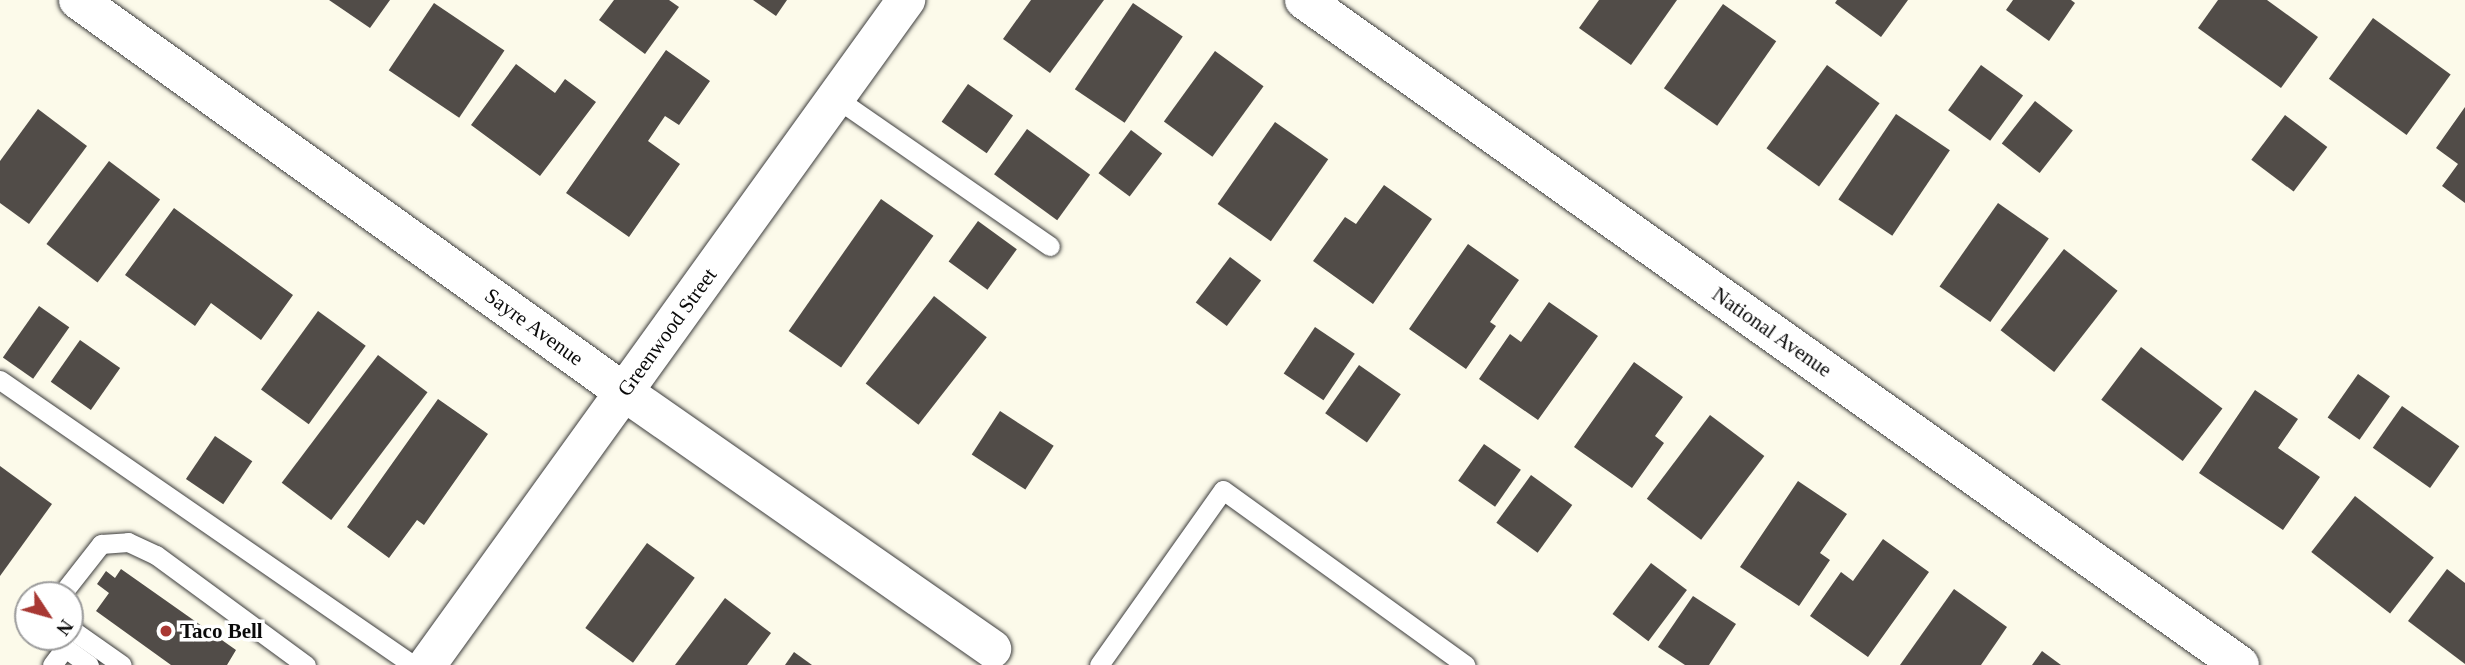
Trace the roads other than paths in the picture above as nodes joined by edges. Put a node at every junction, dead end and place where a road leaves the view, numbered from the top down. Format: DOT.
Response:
graph roads {
  1 [pos="78,0"];
  2 [pos="906,0"];
  3 [pos="1304,0"];
  4 [pos="836,98"];
  5 [pos="1050,246"];
  6 [pos="0,380"];
  7 [pos="624,392"];
  8 [pos="72,581"];
  9 [pos="84,638"];
  10 [pos="992,649"];
  11 [pos="70,651"];
  12 [pos="89,665"];
  13 [pos="122,665"];
  14 [pos="305,665"];
  15 [pos="413,665"];
  16 [pos="428,665"];
  17 [pos="1099,665"];
  18 [pos="1466,665"];
  19 [pos="2240,665"];
  1 -- 7 [label="street, Sayre Avenue"];
  2 -- 4 [label="street, Greenwood Street"];
  3 -- 19 [label="street, National Avenue"];
  4 -- 5 [label="lane"];
  4 -- 7 [label="street, Greenwood Street"];
  6 -- 15 [label="lane"];
  7 -- 10 [label="street, Sayre Avenue"];
  7 -- 16 [label="street, Greenwood Street"];
  8 -- 14 [label="lane"];
  9 -- 13 [label="lane"];
  11 -- 12 [label="lane"];
  17 -- 18 [label="lane"];
}
